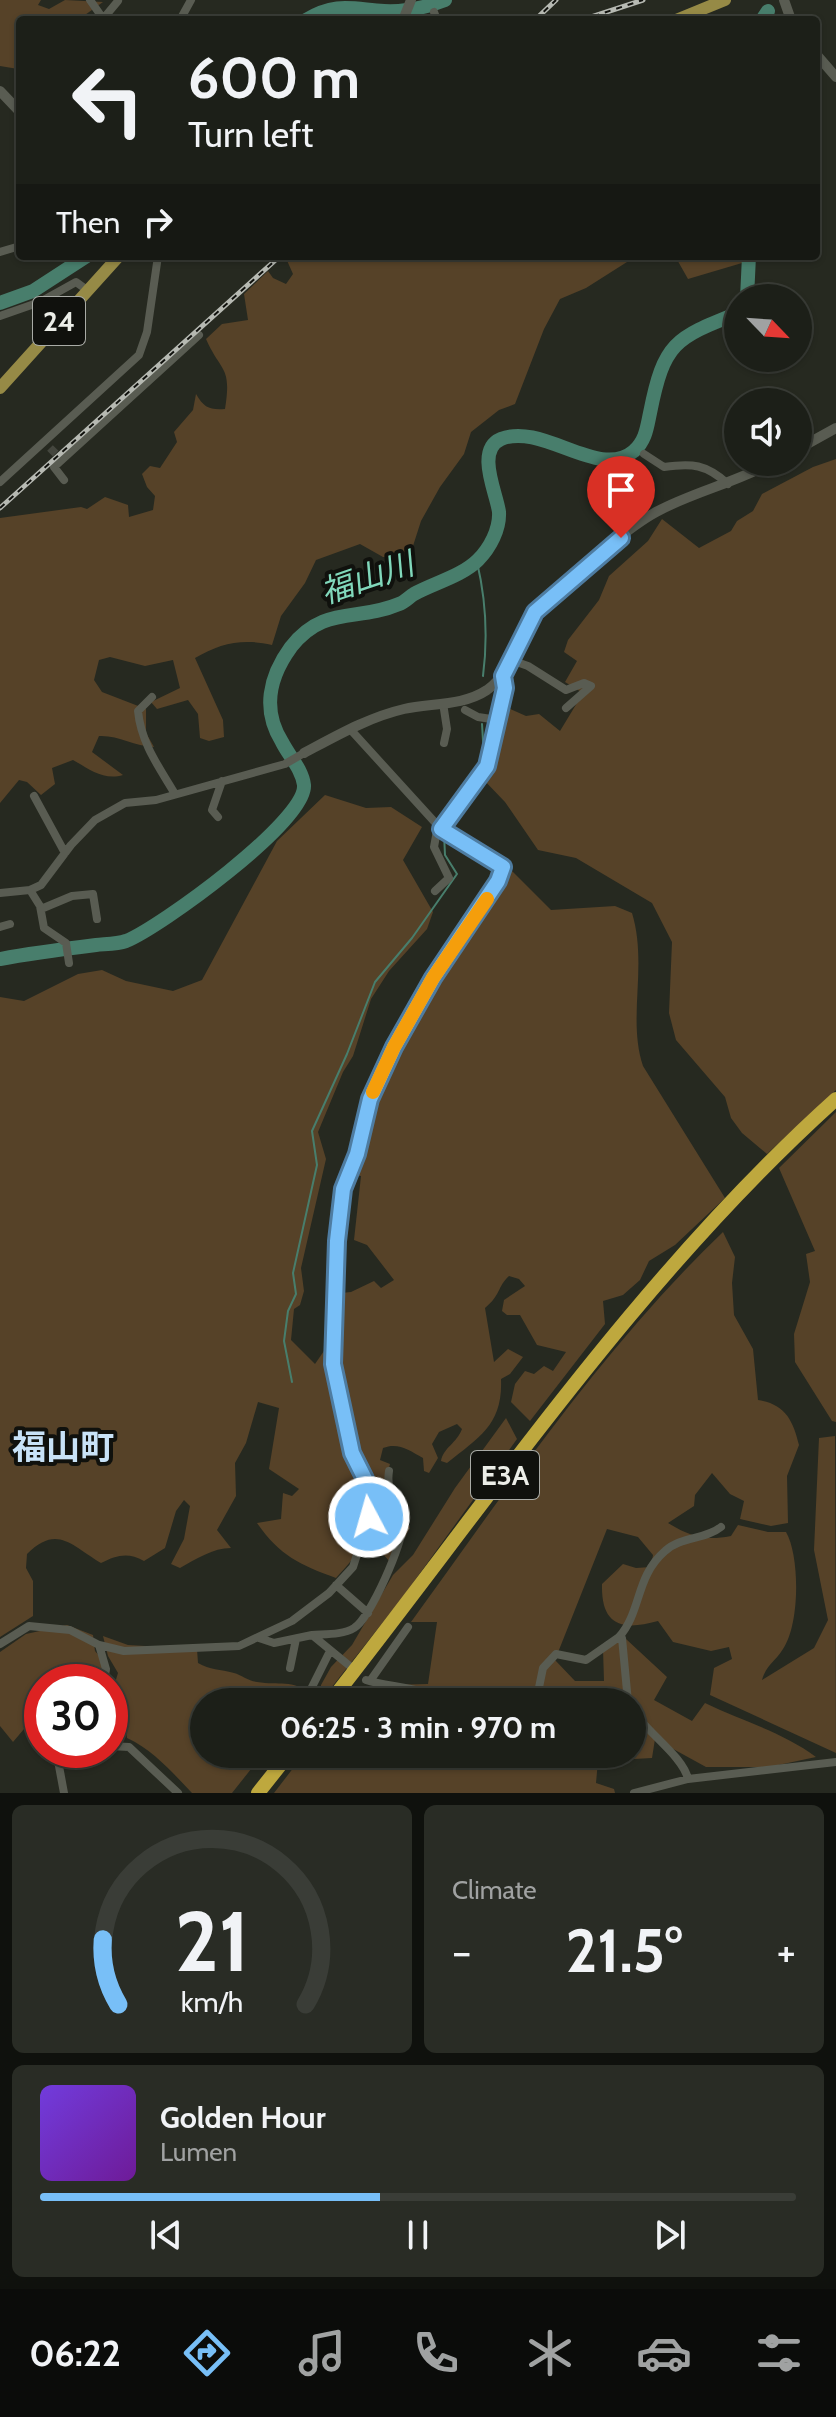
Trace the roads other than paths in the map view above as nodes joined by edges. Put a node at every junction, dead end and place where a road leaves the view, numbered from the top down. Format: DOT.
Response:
graph roads {
  1 [pos="725,0"];
  2 [pos="686,16"];
  3 [pos="820,59"];
  4 [pos="836,77"];
  5 [pos="0,91"];
  6 [pos="16,108"];
  7 [pos="115,260"];
  8 [pos="157,260"];
  9 [pos="87,290"];
  10 [pos="0,316"];
  11 [pos="199,335"];
  12 [pos="0,388"];
  13 [pos="836,428"];
  14 [pos="812,441"];
  15 [pos="644,454"];
  16 [pos="746,476"];
  17 [pos="64,480"];
  18 [pos="0,482"];
  19 [pos="728,485"];
  20 [pos="511,660"];
  21 [pos="503,676"];
  22 [pos="152,697"];
  23 [pos="443,703"];
  24 [pos="566,708"];
  25 [pos="465,710"];
  26 [pos="498,720"];
  27 [pos="350,729"];
  28 [pos="444,743"];
  29 [pos="304,753"];
  30 [pos="222,781"];
  31 [pos="175,794"];
  32 [pos="34,796"];
  33 [pos="218,817"];
  34 [pos="439,827"];
  35 [pos="65,853"];
  36 [pos="30,890"];
  37 [pos="435,891"];
  38 [pos="0,893"];
  39 [pos="41,909"];
  40 [pos="97,919"];
  41 [pos="10,924"];
  42 [pos="0,927"];
  43 [pos="69,963"];
  44 [pos="836,1099"];
  45 [pos="389,1471"];
  46 [pos="721,1527"];
  47 [pos="336,1585"];
  48 [pos="368,1613"];
  49 [pos="408,1627"];
  50 [pos="312,1635"];
  51 [pos="619,1637"];
  52 [pos="259,1638"];
  53 [pos="296,1639"];
  54 [pos="0,1644"];
  55 [pos="99,1645"];
  56 [pos="330,1651"];
  57 [pos="105,1664"];
  58 [pos="351,1667"];
  59 [pos="290,1668"];
  60 [pos="312,1688"];
  61 [pos="341,1688"];
  62 [pos="396,1688"];
  63 [pos="538,1688"];
  64 [pos="627,1688"];
  65 [pos="646,1728"];
  66 [pos="128,1747"];
  67 [pos="836,1762"];
  68 [pos="59,1768"];
  69 [pos="278,1768"];
  70 [pos="688,1779"];
  71 [pos="64,1793"];
  72 [pos="178,1793"];
  73 [pos="258,1793"];
  74 [pos="634,1793"];
  1 -- 2 [label="main road"];
  3 -- 4 [label="street"];
  5 -- 6 [label="street"];
  7 -- 9 [label="main road, 24"];
  8 -- 18 [label="street"];
  9 -- 10 [label="street"];
  9 -- 12 [label="main road, 24"];
  11 -- 17 [label="street"];
  13 -- 14 [label="street"];
  15 -- 19 [label="street"];
  16 -- 19 [label="street"];
  19 -- 20 [label="street"];
  20 -- 21 [label="street"];
  20 -- 24 [label="street"];
  21 -- 23 [label="street"];
  21 -- 26 [label="street"];
  22 -- 31 [label="street"];
  23 -- 27 [label="street"];
  23 -- 28 [label="street"];
  25 -- 26 [label="street"];
  26 -- 34 [label="street"];
  27 -- 29 [label="street"];
  27 -- 34 [label="street"];
  29 -- 30 [label="street"];
  30 -- 31 [label="street"];
  30 -- 33 [label="street"];
  31 -- 35 [label="street"];
  32 -- 35 [label="street"];
  34 -- 37 [label="street"];
  34 -- 47 [label="street"];
  35 -- 36 [label="street"];
  36 -- 38 [label="street"];
  36 -- 39 [label="street"];
  39 -- 40 [label="street"];
  39 -- 43 [label="street"];
  41 -- 42 [label="street"];
  44 -- 61 [label="highway, E3A"];
  45 -- 48 [label="street"];
  46 -- 51 [label="street"];
  47 -- 48 [label="street"];
  47 -- 52 [label="street"];
  48 -- 50 [label="street"];
  49 -- 62 [label="street"];
  50 -- 53 [label="street"];
  50 -- 56 [label="street"];
  51 -- 63 [label="street"];
  51 -- 64 [label="street"];
  52 -- 53 [label="street"];
  52 -- 55 [label="street"];
  53 -- 59 [label="street"];
  54 -- 55 [label="street"];
  55 -- 57 [label="street"];
  56 -- 58 [label="street"];
  56 -- 60 [label="street"];
  65 -- 70 [label="street"];
  66 -- 72 [label="street"];
  67 -- 70 [label="street"];
  68 -- 71 [label="street"];
  69 -- 73 [label="highway"];
  70 -- 74 [label="street"];
}
